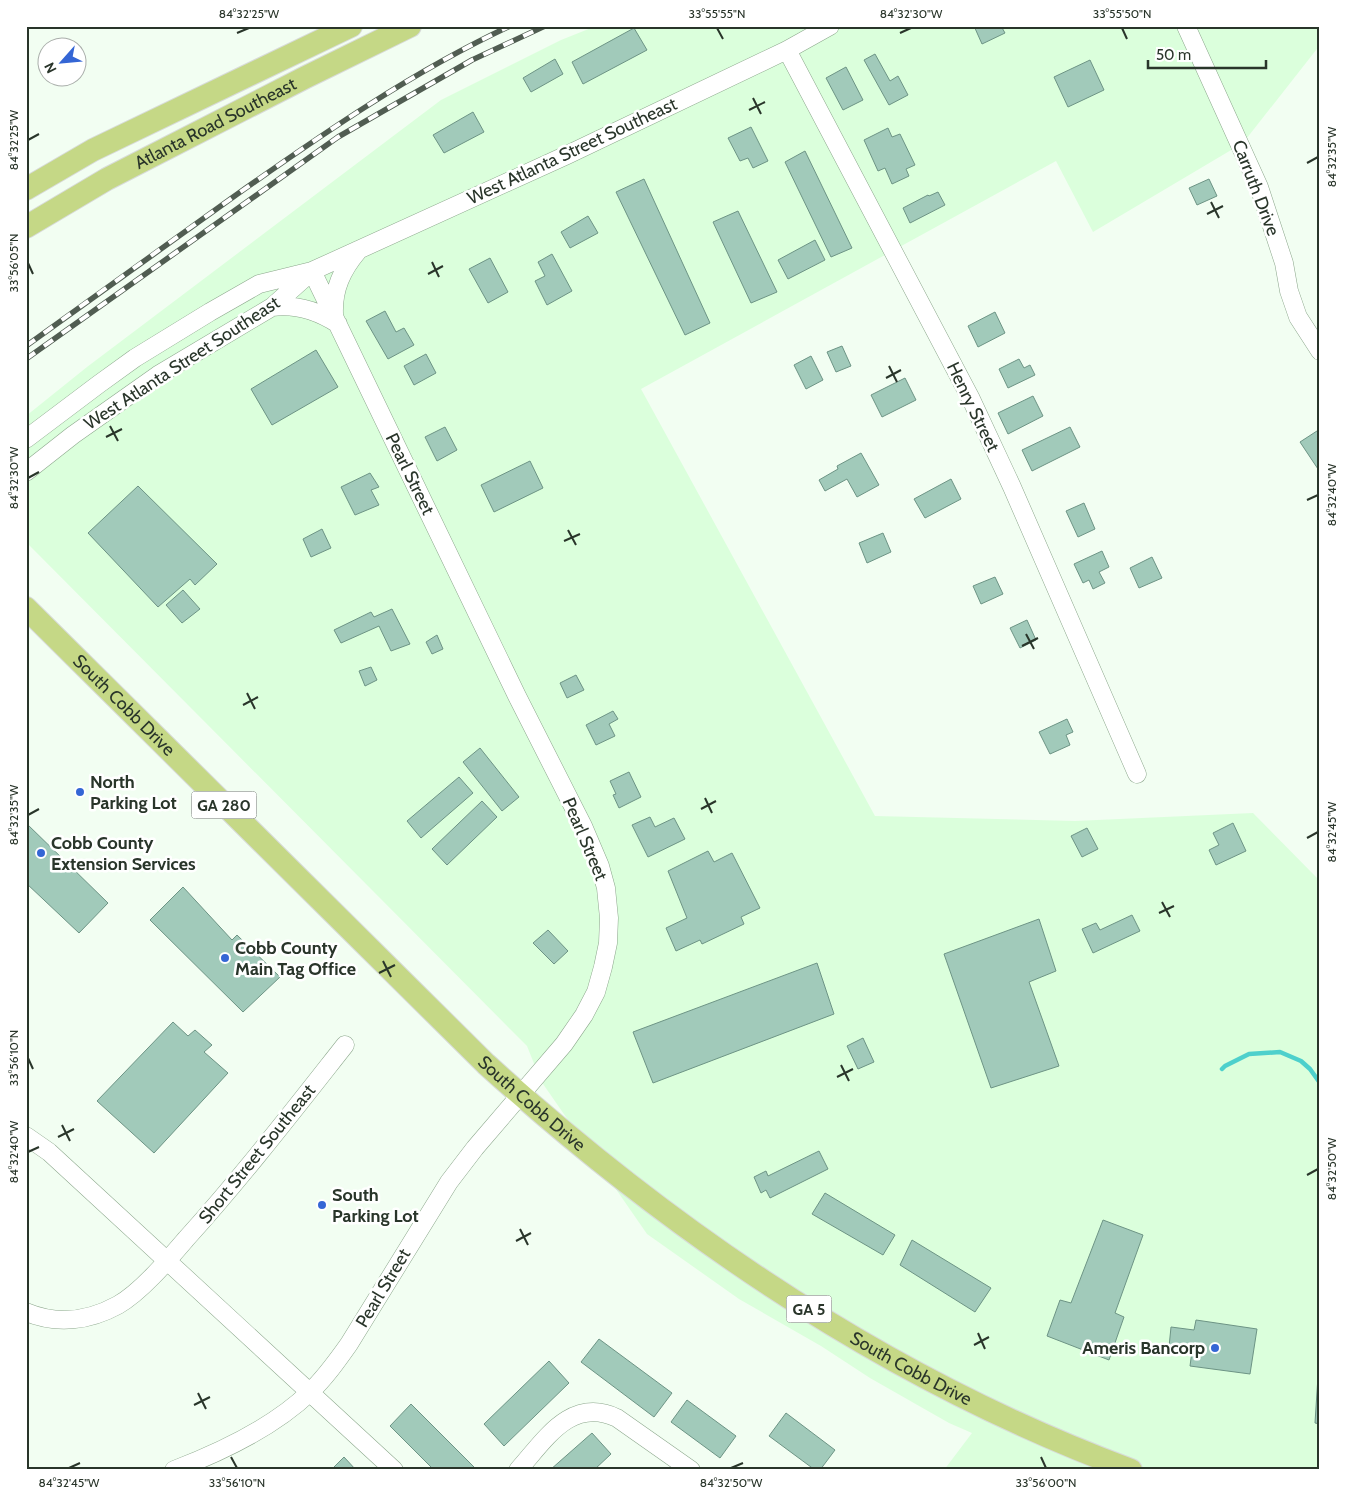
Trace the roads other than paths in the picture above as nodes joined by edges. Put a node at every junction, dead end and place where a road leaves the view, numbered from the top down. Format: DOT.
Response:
graph roads {
  1 [pos="351,26"];
  2 [pos="410,26"];
  3 [pos="830,26"];
  4 [pos="1186,26"];
  5 [pos="787,50"];
  6 [pos="26,189"];
  7 [pos="26,227"];
  8 [pos="359,250"];
  9 [pos="312,271"];
  10 [pos="272,307"];
  11 [pos="336,320"];
  12 [pos="1320,351"];
  13 [pos="26,439"];
  14 [pos="27,472"];
  15 [pos="26,608"];
  16 [pos="1137,774"];
  17 [pos="345,1045"];
  18 [pos="520,1095"];
  19 [pos="26,1136"];
  20 [pos="166,1261"];
  21 [pos="26,1312"];
  22 [pos="310,1393"];
  23 [pos="174,1470"];
  24 [pos="394,1470"];
  25 [pos="518,1470"];
  26 [pos="691,1470"];
  27 [pos="1131,1470"];
  1 -- 6 [label="main road, Atlanta Road Southeast"];
  2 -- 7 [label="main road, Atlanta Road Southeast"];
  3 -- 5 [label="street, West Atlanta Street Southeast"];
  4 -- 12 [label="street, Carruth Drive"];
  5 -- 8 [label="street, West Atlanta Street Southeast"];
  5 -- 16 [label="street, Henry Street"];
  8 -- 9 [label="street, West Atlanta Street Southeast"];
  8 -- 11 [label="street"];
  9 -- 10 [label="street, West Atlanta Street Southeast"];
  9 -- 11 [label="street, Pearl Street"];
  9 -- 13 [label="street, West Atlanta Street Southeast"];
  10 -- 11 [label="street"];
  10 -- 14 [label="street, West Atlanta Street Southeast"];
  11 -- 18 [label="street, Pearl Street"];
  15 -- 18 [label="main road, South Cobb Drive / GA 280"];
  17 -- 20 [label="street, Short Street Southeast"];
  18 -- 22 [label="street, Pearl Street"];
  18 -- 27 [label="main road, South Cobb Drive / GA 5"];
  19 -- 20 [label="street"];
  20 -- 21 [label="street, Short Street Southeast"];
  20 -- 22 [label="street"];
  22 -- 23 [label="street, Pearl Street"];
  22 -- 24 [label="street"];
  25 -- 26 [label="street"];
}
